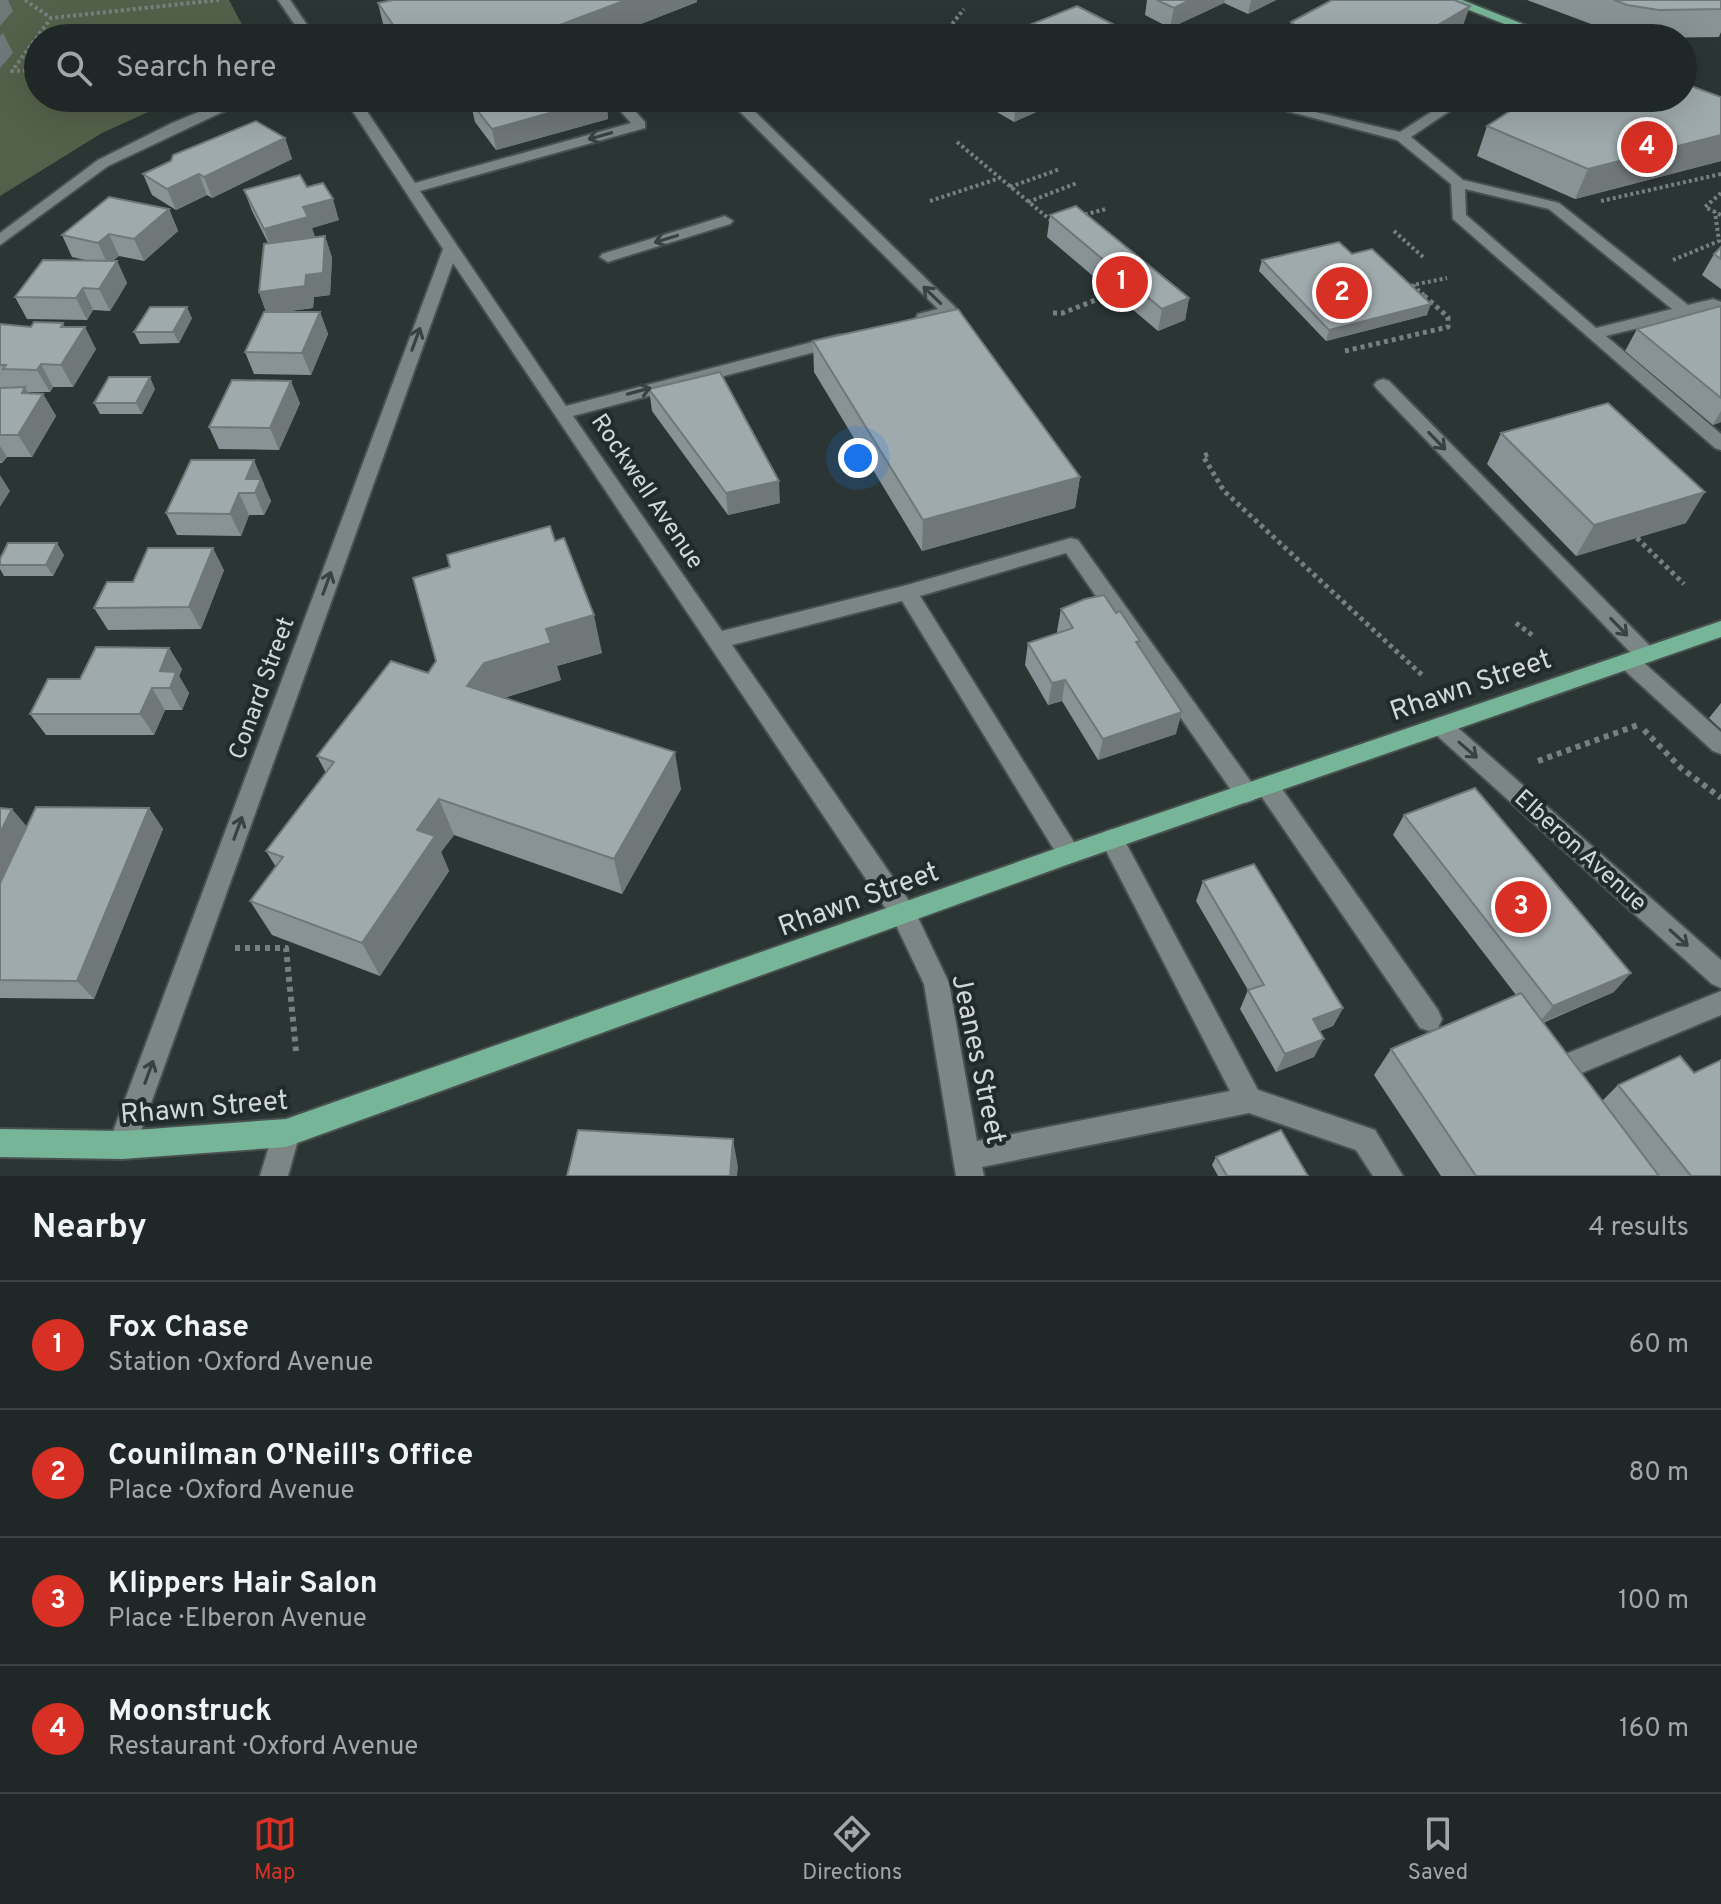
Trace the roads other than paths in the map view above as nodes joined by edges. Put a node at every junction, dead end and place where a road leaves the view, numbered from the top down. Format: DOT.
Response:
graph roads {
  1 [pos="284,0"];
  2 [pos="1450,0"];
  3 [pos="300,24"];
  4 [pos="1514,24"];
  5 [pos="211,112"];
  6 [pos="360,112"];
  7 [pos="628,112"];
  8 [pos="747,112"];
  9 [pos="1298,112"];
  10 [pos="1440,112"];
  11 [pos="1402,137"];
  12 [pos="1458,183"];
  13 [pos="411,189"];
  14 [pos="725,221"];
  15 [pos="0,240"];
  16 [pos="450,250"];
  17 [pos="608,257"];
  18 [pos="1721,310"];
  19 [pos="1685,311"];
  20 [pos="905,323"];
  21 [pos="861,334"];
  22 [pos="1593,334"];
  23 [pos="1383,385"];
  24 [pos="564,412"];
  25 [pos="1721,444"];
  26 [pos="907,592"];
  27 [pos="1721,629"];
  28 [pos="716,641"];
  29 [pos="1637,658"];
  30 [pos="1441,726"];
  31 [pos="1721,745"];
  32 [pos="1256,790"];
  33 [pos="1112,839"];
  34 [pos="1069,854"];
  35 [pos="903,913"];
  36 [pos="1721,976"];
  37 [pos="1721,1003"];
  38 [pos="1429,1019"];
  39 [pos="1572,1064"];
  40 [pos="1249,1100"];
  41 [pos="286,1133"];
  42 [pos="0,1143"];
  43 [pos="122,1145"];
  44 [pos="969,1166"];
  45 [pos="274,1176"];
  46 [pos="1389,1176"];
  1 -- 3 [label="street"];
  2 -- 4 [label="main road"];
  5 -- 15 [label="street"];
  6 -- 13 [label="street, Rockwell Avenue"];
  7 -- 13 [label="street, one-way"];
  20 -- 8 [label="street, one-way"];
  9 -- 11 [label="street"];
  10 -- 11 [label="street"];
  11 -- 12 [label="street"];
  12 -- 19 [label="street"];
  12 -- 22 [label="street"];
  13 -- 16 [label="street, Rockwell Avenue"];
  14 -- 17 [label="street, one-way"];
  16 -- 24 [label="street, Rockwell Avenue"];
  43 -- 16 [label="street, Conard Street, one-way"];
  18 -- 19 [label="street"];
  19 -- 22 [label="street"];
  24 -- 21 [label="street, one-way"];
  22 -- 25 [label="street"];
  23 -- 29 [label="street, one-way"];
  24 -- 28 [label="street, Rockwell Avenue"];
  26 -- 28 [label="street"];
  26 -- 32 [label="street"];
  26 -- 34 [label="street"];
  27 -- 29 [label="main road, Rhawn Street"];
  28 -- 35 [label="street, Rockwell Avenue"];
  29 -- 30 [label="main road, Rhawn Street"];
  29 -- 31 [label="street"];
  30 -- 32 [label="main road, Rhawn Street"];
  30 -- 36 [label="street, Elberon Avenue, one-way"];
  32 -- 33 [label="main road, Rhawn Street"];
  32 -- 38 [label="street"];
  33 -- 34 [label="main road, Rhawn Street"];
  33 -- 40 [label="street"];
  34 -- 35 [label="main road, Rhawn Street"];
  35 -- 41 [label="main road, Rhawn Street"];
  35 -- 44 [label="street, Jeanes Street"];
  37 -- 39 [label="street"];
  40 -- 44 [label="street"];
  40 -- 46 [label="street"];
  41 -- 43 [label="main road, Rhawn Street"];
  41 -- 45 [label="street"];
  42 -- 43 [label="main road, Rhawn Street"];
}
